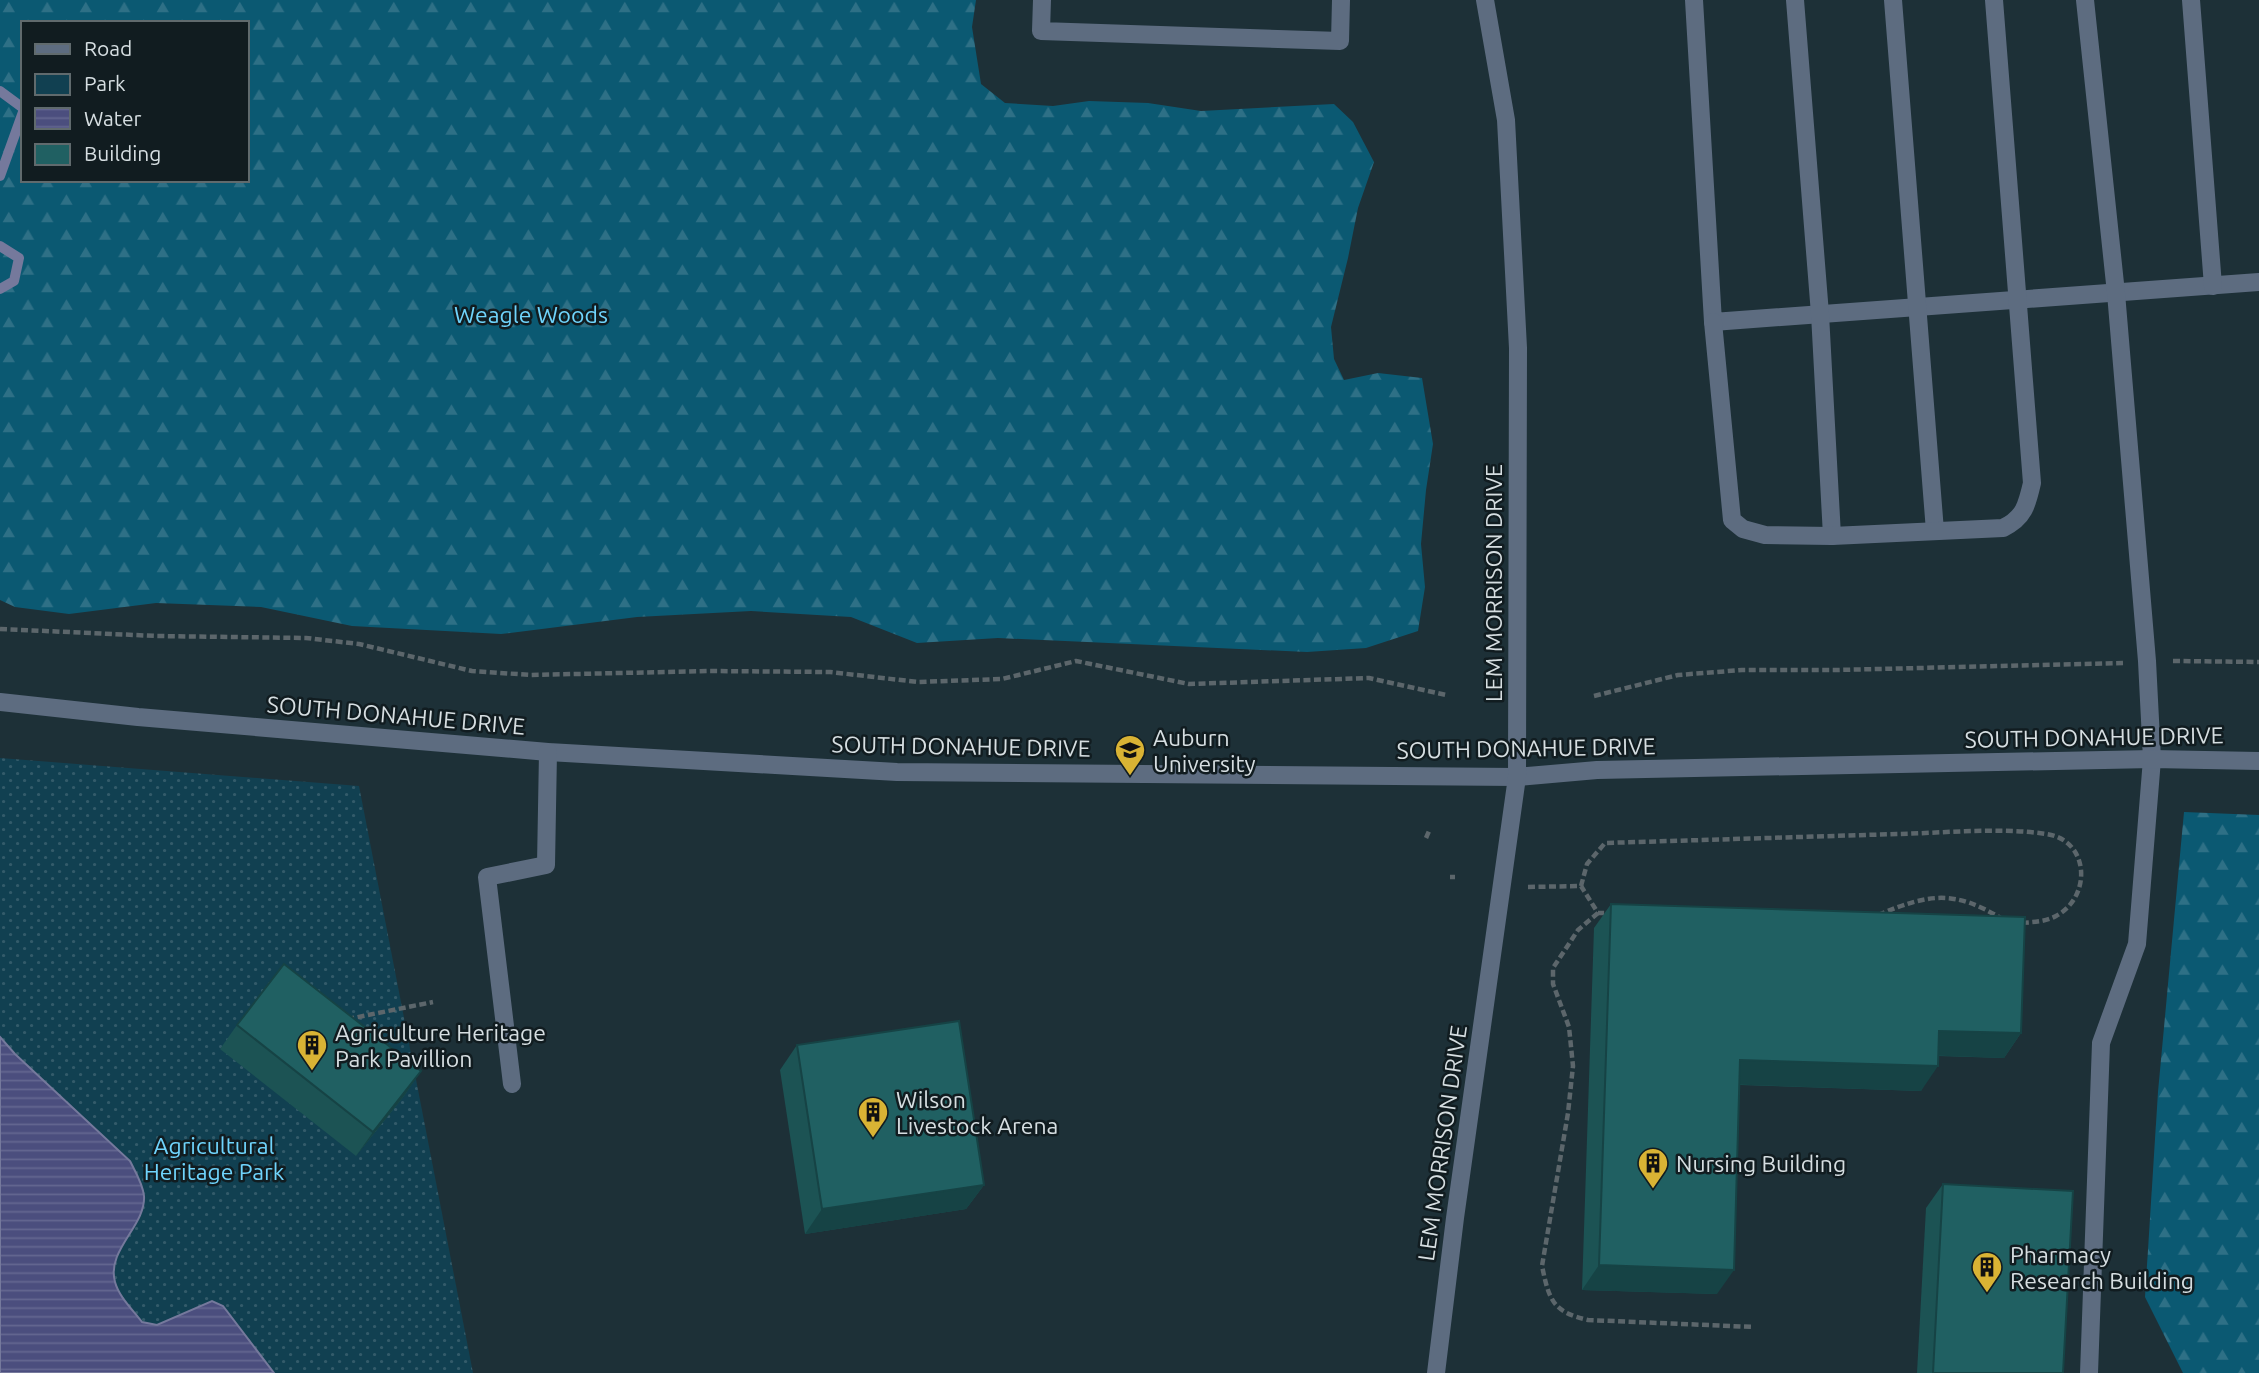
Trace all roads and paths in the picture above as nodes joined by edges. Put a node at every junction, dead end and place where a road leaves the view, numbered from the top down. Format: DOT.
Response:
graph roads {
  1 [pos="1042,0"];
  2 [pos="1341,0"];
  3 [pos="1485,0"];
  4 [pos="1694,0"];
  5 [pos="1795,0"];
  6 [pos="1893,0"];
  7 [pos="1994,0"];
  8 [pos="2085,0"];
  9 [pos="2191,0"];
  10 [pos="2259,282"];
  11 [pos="2213,286"];
  12 [pos="2116,293"];
  13 [pos="2017,300"];
  14 [pos="1917,308"];
  15 [pos="1820,314"];
  16 [pos="1713,322"];
  17 [pos="1936,531"];
  18 [pos="1832,536"];
  19 [pos="0,629"];
  20 [pos="2147,661"];
  21 [pos="2259,663"];
  22 [pos="1446,695"];
  23 [pos="1594,696"];
  24 [pos="0,702"];
  25 [pos="548,752"];
  26 [pos="2152,759"];
  27 [pos="2259,761"];
  28 [pos="1517,777"];
  29 [pos="1429,831"];
  30 [pos="1426,838"];
  31 [pos="1581,886"];
  32 [pos="1531,888"];
  33 [pos="1598,913"];
  34 [pos="1611,913"];
  35 [pos="1868,919"];
  36 [pos="433,1002"];
  37 [pos="346,1027"];
  38 [pos="512,1084"];
  39 [pos="1754,1327"];
  40 [pos="1436,1373"];
  41 [pos="2089,1373"];
  1 -- 2 [label="street"];
  3 -- 28 [label="street, LEM MORRISON DRIVE"];
  4 -- 16 [label="street"];
  5 -- 15 [label="street"];
  6 -- 14 [label="street"];
  7 -- 13 [label="street"];
  8 -- 12 [label="street"];
  9 -- 11 [label="street"];
  10 -- 11 [label="street"];
  11 -- 12 [label="street"];
  12 -- 13 [label="street"];
  12 -- 20 [label="street"];
  13 -- 14 [label="street"];
  13 -- 17 [label="street"];
  14 -- 15 [label="street"];
  14 -- 17 [label="street"];
  15 -- 16 [label="street"];
  15 -- 18 [label="street"];
  16 -- 18 [label="street"];
  17 -- 18 [label="street"];
  19 -- 22 [label="path"];
  20 -- 21 [label="path"];
  20 -- 23 [label="path"];
  20 -- 26 [label="street"];
  24 -- 25 [label="street, SOUTH DONAHUE DRIVE"];
  25 -- 28 [label="street, SOUTH DONAHUE DRIVE"];
  25 -- 38 [label="street"];
  26 -- 27 [label="street, SOUTH DONAHUE DRIVE"];
  26 -- 28 [label="street, SOUTH DONAHUE DRIVE"];
  26 -- 41 [label="street"];
  28 -- 40 [label="street, LEM MORRISON DRIVE"];
  29 -- 30 [label="path"];
  31 -- 32 [label="path"];
  31 -- 33 [label="path"];
  31 -- 35 [label="path"];
  33 -- 34 [label="path"];
  33 -- 39 [label="path"];
  36 -- 37 [label="path"];
}
